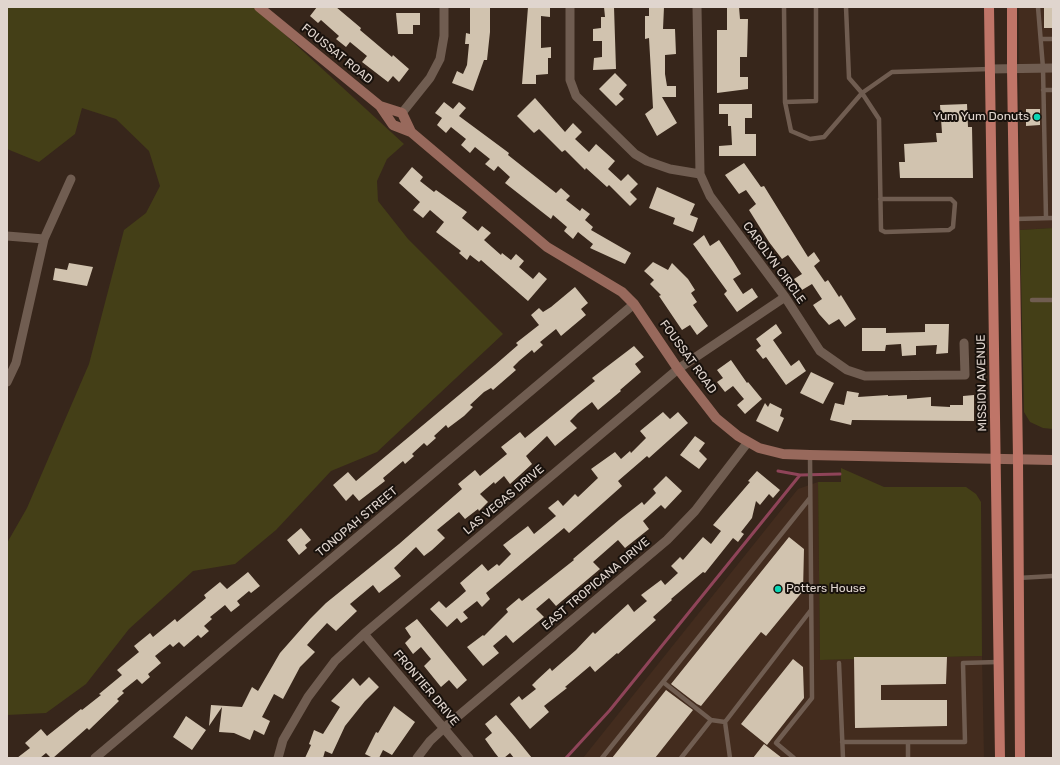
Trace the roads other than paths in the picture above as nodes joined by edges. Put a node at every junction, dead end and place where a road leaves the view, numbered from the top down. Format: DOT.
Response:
graph roads {
  1 [pos="258,7"];
  2 [pos="444,7"];
  3 [pos="570,7"];
  4 [pos="697,7"];
  5 [pos="784,7"];
  6 [pos="816,7"];
  7 [pos="846,7"];
  8 [pos="989,7"];
  9 [pos="1012,7"];
  10 [pos="1038,7"];
  11 [pos="1041,39"];
  12 [pos="1053,39"];
  13 [pos="1043,68"];
  14 [pos="1053,68"];
  15 [pos="990,69"];
  16 [pos="1012,69"];
  17 [pos="1044,90"];
  18 [pos="1053,90"];
  19 [pos="862,93"];
  20 [pos="785,102"];
  21 [pos="380,106"];
  22 [pos="402,113"];
  23 [pos="411,132"];
  24 [pos="700,174"];
  25 [pos="71,179"];
  26 [pos="880,199"];
  27 [pos="1046,218"];
  28 [pos="1053,218"];
  29 [pos="1015,219"];
  30 [pos="7,236"];
  31 [pos="44,239"];
  32 [pos="785,297"];
  33 [pos="1032,300"];
  34 [pos="1053,300"];
  35 [pos="634,304"];
  36 [pos="964,343"];
  37 [pos="678,369"];
  38 [pos="7,382"];
  39 [pos="748,442"];
  40 [pos="810,455"];
  41 [pos="997,460"];
  42 [pos="1018,460"];
  43 [pos="1053,460"];
  44 [pos="810,498"];
  45 [pos="1053,576"];
  46 [pos="1018,578"];
  47 [pos="811,610"];
  48 [pos="364,634"];
  49 [pos="999,662"];
  50 [pos="839,664"];
  51 [pos="663,682"];
  52 [pos="711,720"];
  53 [pos="725,722"];
  54 [pos="444,728"];
  55 [pos="842,742"];
  56 [pos="908,742"];
  57 [pos="95,758"];
  58 [pos="278,758"];
  59 [pos="417,758"];
  60 [pos="469,758"];
  61 [pos="602,758"];
  62 [pos="681,758"];
  63 [pos="730,758"];
  64 [pos="794,758"];
  65 [pos="843,758"];
  66 [pos="908,758"];
  67 [pos="1000,758"];
  68 [pos="1020,758"];
  1 -- 21 [label="main road, FOUSSAT ROAD"];
  2 -- 22 [label="street"];
  3 -- 24 [label="street"];
  4 -- 24 [label="street, CAROLYN CIRCLE"];
  5 -- 20 [label="lane"];
  6 -- 20 [label="lane"];
  7 -- 19 [label="lane"];
  8 -- 15 [label="main road, MISSION AVENUE"];
  9 -- 16 [label="main road"];
  10 -- 11 [label="lane"];
  11 -- 12 [label="lane"];
  11 -- 13 [label="lane"];
  13 -- 14 [label="street"];
  13 -- 16 [label="street"];
  13 -- 17 [label="lane"];
  15 -- 16 [label="street"];
  15 -- 19 [label="lane"];
  15 -- 41 [label="main road, MISSION AVENUE"];
  16 -- 29 [label="main road"];
  17 -- 18 [label="lane"];
  17 -- 27 [label="lane"];
  19 -- 20 [label="lane"];
  19 -- 26 [label="lane"];
  21 -- 22 [label="main road, FOUSSAT ROAD"];
  21 -- 23 [label="main road, FOUSSAT ROAD"];
  22 -- 23 [label="main road, FOUSSAT ROAD"];
  23 -- 35 [label="main road, FOUSSAT ROAD"];
  24 -- 32 [label="street, CAROLYN CIRCLE"];
  25 -- 31 [label="street"];
  26 -- 26 [label="lane"];
  27 -- 28 [label="lane"];
  27 -- 29 [label="lane"];
  29 -- 42 [label="main road"];
  30 -- 31 [label="street"];
  31 -- 38 [label="street"];
  32 -- 36 [label="street, CAROLYN CIRCLE"];
  32 -- 37 [label="street, LAS VEGAS DRIVE"];
  33 -- 34 [label="lane"];
  35 -- 37 [label="main road, FOUSSAT ROAD"];
  35 -- 57 [label="street, TONOPAH STREET"];
  37 -- 39 [label="main road, FOUSSAT ROAD"];
  37 -- 48 [label="street, LAS VEGAS DRIVE"];
  39 -- 40 [label="main road, FOUSSAT ROAD"];
  39 -- 54 [label="street, EAST TROPICANA DRIVE"];
  40 -- 41 [label="main road, FOUSSAT ROAD"];
  40 -- 44 [label="lane"];
  41 -- 42 [label="main road, FOUSSAT ROAD"];
  41 -- 49 [label="main road, MISSION AVENUE"];
  42 -- 43 [label="main road, FOUSSAT ROAD"];
  42 -- 46 [label="main road"];
  44 -- 47 [label="lane"];
  44 -- 51 [label="lane"];
  45 -- 46 [label="lane"];
  46 -- 68 [label="main road"];
  47 -- 53 [label="lane"];
  47 -- 64 [label="lane"];
  48 -- 54 [label="street, FRONTIER DRIVE"];
  48 -- 58 [label="street, LAS VEGAS DRIVE"];
  49 -- 56 [label="lane"];
  49 -- 67 [label="main road, MISSION AVENUE"];
  50 -- 55 [label="lane"];
  51 -- 52 [label="lane"];
  51 -- 61 [label="lane"];
  52 -- 53 [label="lane"];
  52 -- 62 [label="lane"];
  53 -- 63 [label="lane"];
  54 -- 59 [label="street, EAST TROPICANA DRIVE"];
  54 -- 60 [label="street, FRONTIER DRIVE"];
  55 -- 56 [label="lane"];
  55 -- 65 [label="lane"];
  56 -- 66 [label="lane"];
}
